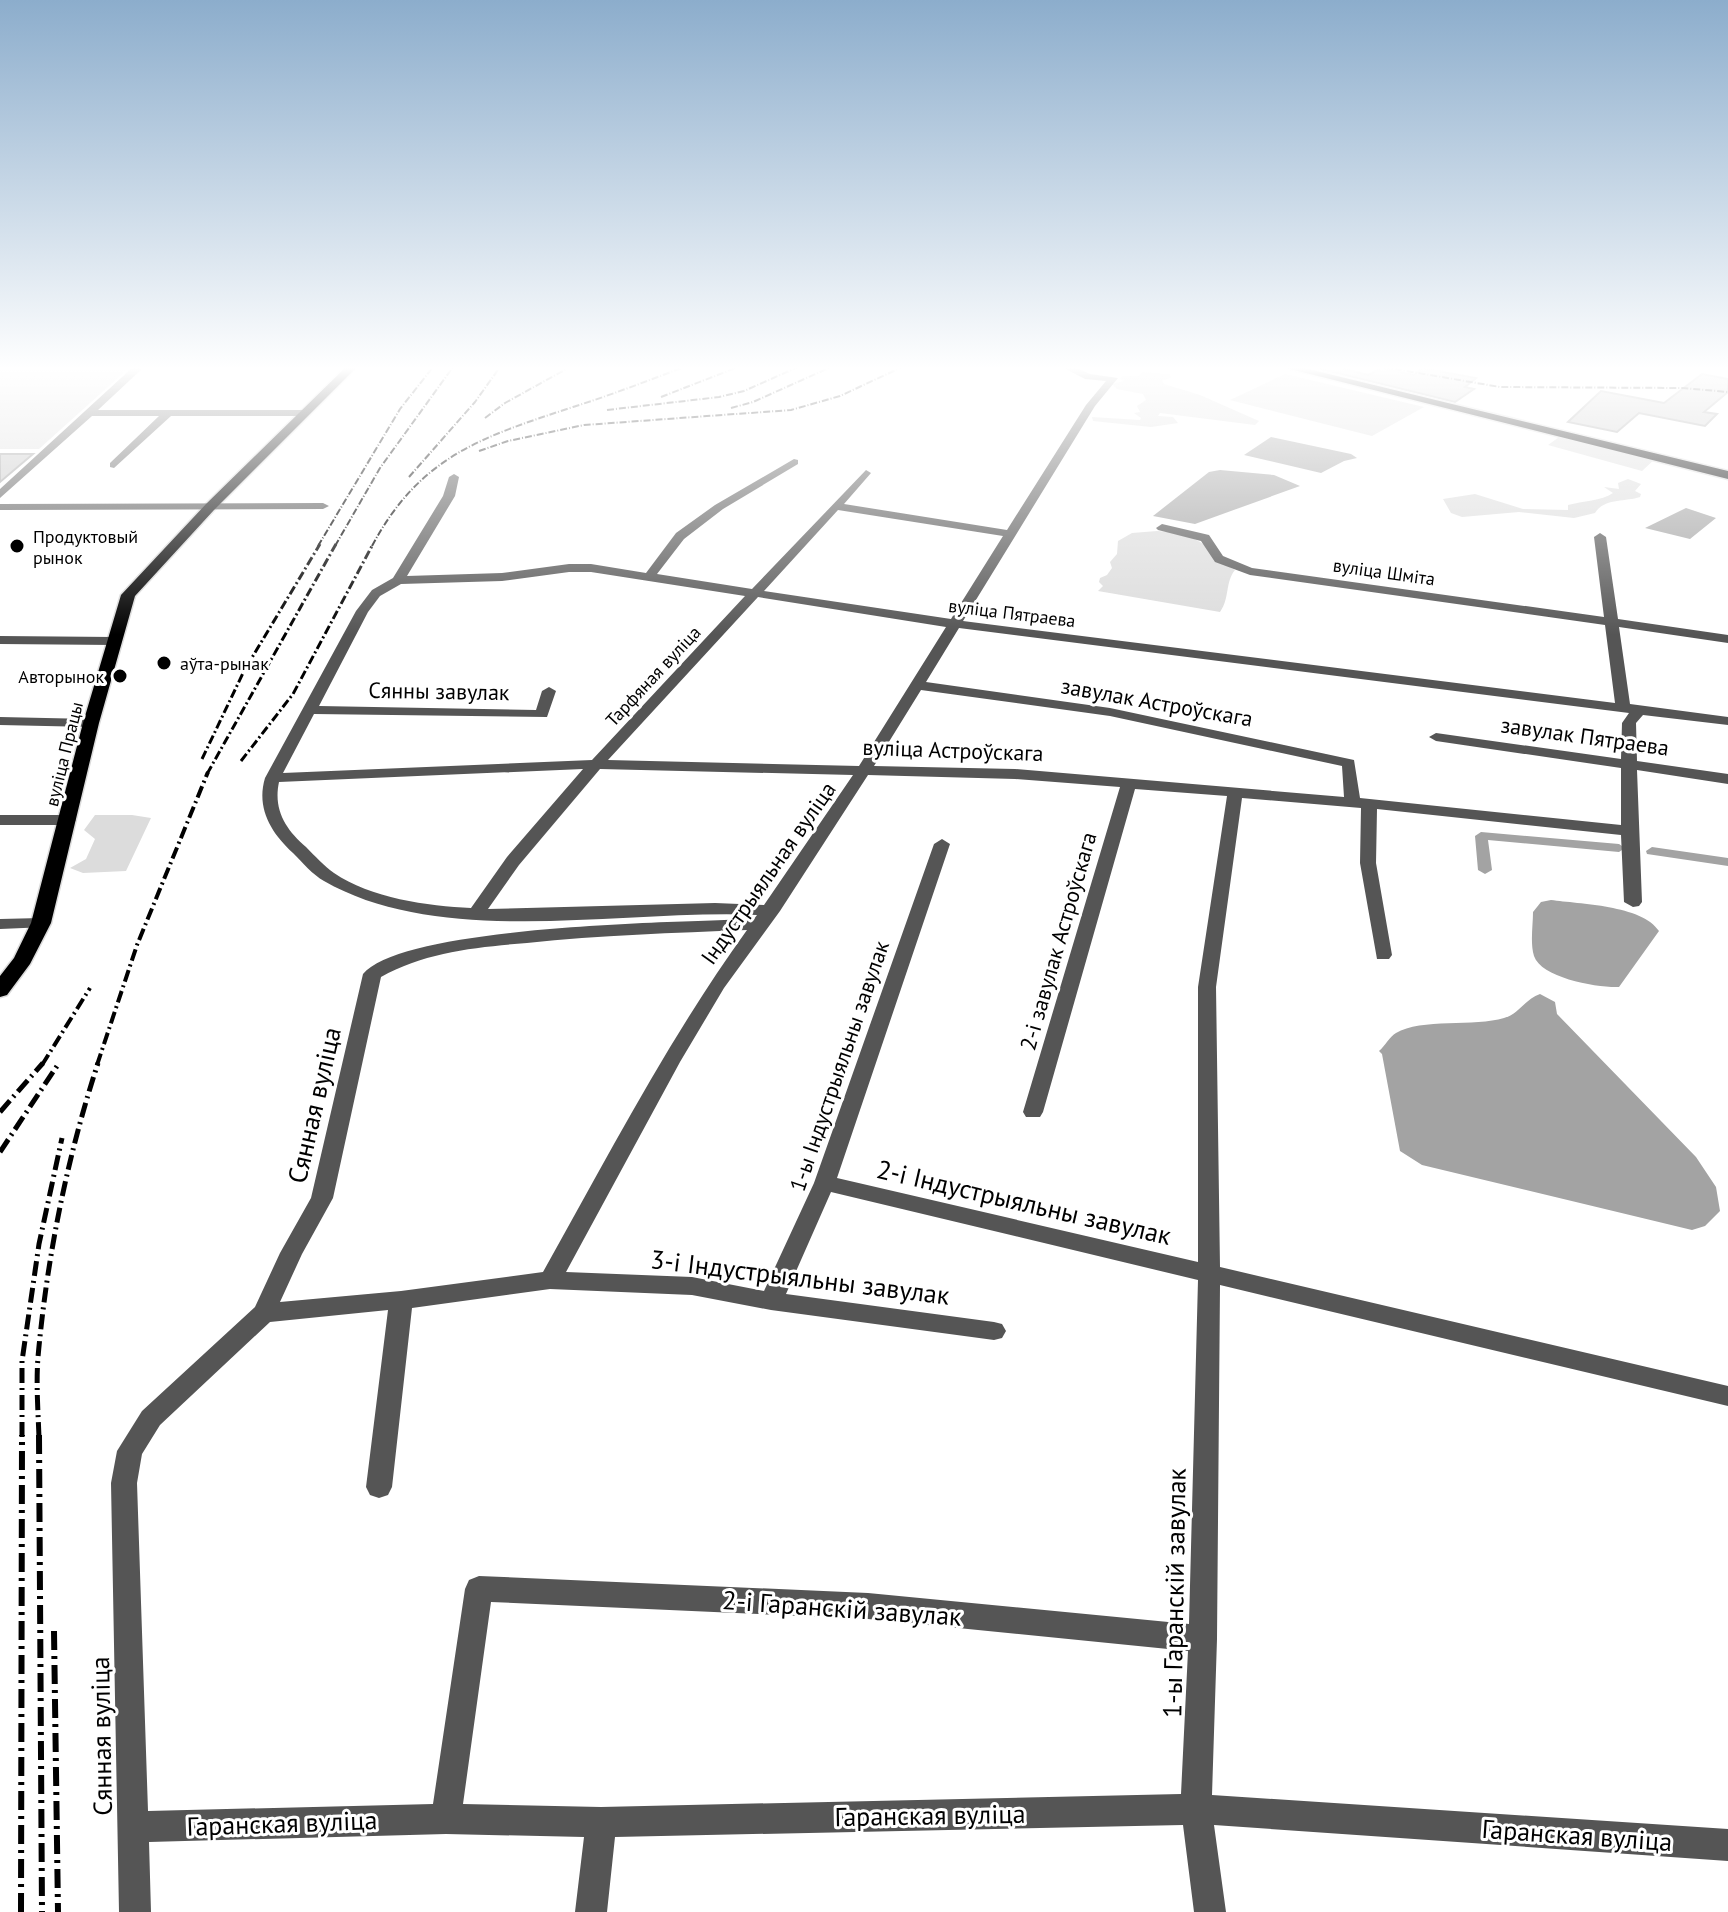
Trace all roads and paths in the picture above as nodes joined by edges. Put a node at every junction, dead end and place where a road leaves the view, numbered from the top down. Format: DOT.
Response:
graph roads {
  1 [pos="42,456"];
  2 [pos="123,456"];
  3 [pos="261,456"];
  4 [pos="1059,456"];
  5 [pos="1651,456"];
  6 [pos="794,462"];
  7 [pos="114,465"];
  8 [pos="866,473"];
  9 [pos="1728,475"];
  10 [pos="454,477"];
  11 [pos="0,495"];
  12 [pos="323,506"];
  13 [pos="835,506"];
  14 [pos="0,507"];
  15 [pos="210,507"];
  16 [pos="1162,528"];
  17 [pos="1010,534"];
  18 [pos="1600,537"];
  19 [pos="648,578"];
  20 [pos="398,580"];
  21 [pos="754,594"];
  22 [pos="1614,623"];
  23 [pos="955,624"];
  24 [pos="1728,639"];
  25 [pos="0,640"];
  26 [pos="114,641"];
  27 [pos="917,685"];
  28 [pos="549,691"];
  29 [pos="1623,707"];
  30 [pos="1640,709"];
  31 [pos="311,710"];
  32 [pos="0,721"];
  33 [pos="1728,721"];
  34 [pos="91,723"];
  35 [pos="1436,737"];
  36 [pos="596,764"];
  37 [pos="1631,765"];
  38 [pos="865,768"];
  39 [pos="273,778"];
  40 [pos="1728,779"];
  41 [pos="1129,783"];
  42 [pos="1235,792"];
  43 [pos="1361,803"];
  44 [pos="0,820"];
  45 [pos="68,820"];
  46 [pos="1629,831"];
  47 [pos="942,844"];
  48 [pos="1633,902"];
  49 [pos="477,912"];
  50 [pos="766,917"];
  51 [pos="41,923"];
  52 [pos="0,924"];
  53 [pos="1383,955"];
  54 [pos="0,990"];
  55 [pos="1033,1112"];
  56 [pos="825,1183"];
  57 [pos="1209,1275"];
  58 [pos="550,1280"];
  59 [pos="401,1300"];
  60 [pos="771,1301"];
  61 [pos="264,1313"];
  62 [pos="994,1331"];
  63 [pos="1728,1396"];
  64 [pos="379,1487"];
  65 [pos="1203,1639"];
  66 [pos="1196,1809"];
  67 [pos="446,1819"];
  68 [pos="601,1822"];
  69 [pos="131,1827"];
  70 [pos="1728,1845"];
  71 [pos="135,1912"];
  72 [pos="591,1912"];
  73 [pos="1210,1912"];
  1 -- 11 [label="street"];
  2 -- 7 [label="street"];
  3 -- 15 [label="main road, вуліца Працы"];
  4 -- 17 [label="street, Індустрыяльная вуліца"];
  5 -- 9 [label="main road"];
  6 -- 19 [label="street"];
  8 -- 13 [label="street, Тарфяная вуліца"];
  10 -- 20 [label="street"];
  12 -- 15 [label="street"];
  13 -- 17 [label="street"];
  13 -- 21 [label="street, Тарфяная вуліца"];
  14 -- 15 [label="street"];
  15 -- 26 [label="main road, вуліца Працы"];
  16 -- 22 [label="street, вуліца Шміта"];
  17 -- 23 [label="street, Індустрыяльная вуліца"];
  18 -- 22 [label="street"];
  19 -- 20 [label="street, вуліца Пятраева"];
  19 -- 21 [label="street, вуліца Пятраева"];
  20 -- 31 [label="street"];
  21 -- 23 [label="street, вуліца Пятраева"];
  21 -- 36 [label="street, Тарфяная вуліца"];
  22 -- 24 [label="street, вуліца Шміта"];
  22 -- 29 [label="street"];
  23 -- 27 [label="street, Індустрыяльная вуліца"];
  23 -- 29 [label="street, вуліца Пятраева"];
  25 -- 26 [label="street"];
  26 -- 34 [label="main road, вуліца Працы"];
  27 -- 38 [label="street, Індустрыяльная вуліца"];
  27 -- 43 [label="street, завулак Астроўскага"];
  28 -- 31 [label="street, Сянны завулак"];
  29 -- 30 [label="street, вуліца Пятраева"];
  30 -- 33 [label="street, вуліца Пятраева"];
  30 -- 37 [label="street"];
  31 -- 39 [label="street"];
  32 -- 34 [label="street"];
  34 -- 45 [label="main road, вуліца Працы"];
  35 -- 37 [label="street, завулак Пятраева"];
  36 -- 38 [label="street, вуліца Астроўскага"];
  36 -- 39 [label="street, вуліца Астроўскага"];
  36 -- 49 [label="street, Тарфяная вуліца"];
  37 -- 40 [label="street, завулак Пятраева"];
  37 -- 46 [label="street"];
  38 -- 41 [label="street, вуліца Астроўскага"];
  38 -- 50 [label="street, Індустрыяльная вуліца"];
  39 -- 49 [label="street"];
  41 -- 42 [label="street, вуліца Астроўскага"];
  41 -- 55 [label="street, 2-і завулак Астроўскага"];
  42 -- 43 [label="street, вуліца Астроўскага"];
  42 -- 57 [label="street, 1-ы Гаранскій завулак"];
  43 -- 46 [label="street, вуліца Астроўскага"];
  43 -- 53 [label="street"];
  44 -- 45 [label="street"];
  45 -- 51 [label="main road, вуліца Працы"];
  46 -- 48 [label="street"];
  47 -- 56 [label="street, 1-ы Індустрыяльны завулак"];
  49 -- 50 [label="street"];
  50 -- 58 [label="street, Індустрыяльная вуліца"];
  50 -- 61 [label="street, Сянная вуліца"];
  51 -- 52 [label="street"];
  51 -- 54 [label="main road, вуліца Працы"];
  56 -- 57 [label="street, 2-і Індустрыяльны завулак"];
  56 -- 60 [label="street, 1-ы Індустрыяльны завулак"];
  57 -- 63 [label="street"];
  57 -- 65 [label="street, 1-ы Гаранскій завулак"];
  58 -- 59 [label="street, 3-і Індустрыяльны завулак"];
  58 -- 60 [label="street, 3-і Індустрыяльны завулак"];
  59 -- 61 [label="street, 3-і Індустрыяльны завулак"];
  59 -- 64 [label="street"];
  60 -- 62 [label="street, 3-і Індустрыяльны завулак"];
  61 -- 69 [label="street, Сянная вуліца"];
  65 -- 66 [label="street, 1-ы Гаранскій завулак"];
  65 -- 67 [label="street, 2-і Гаранскій завулак"];
  66 -- 68 [label="street, Гаранская вуліца"];
  66 -- 70 [label="street, Гаранская вуліца"];
  66 -- 73 [label="street, 1-ы Гаранскій завулак"];
  67 -- 68 [label="street, Гаранская вуліца"];
  67 -- 69 [label="street, Гаранская вуліца"];
  68 -- 72 [label="street"];
  69 -- 71 [label="street, Сянная вуліца"];
}
